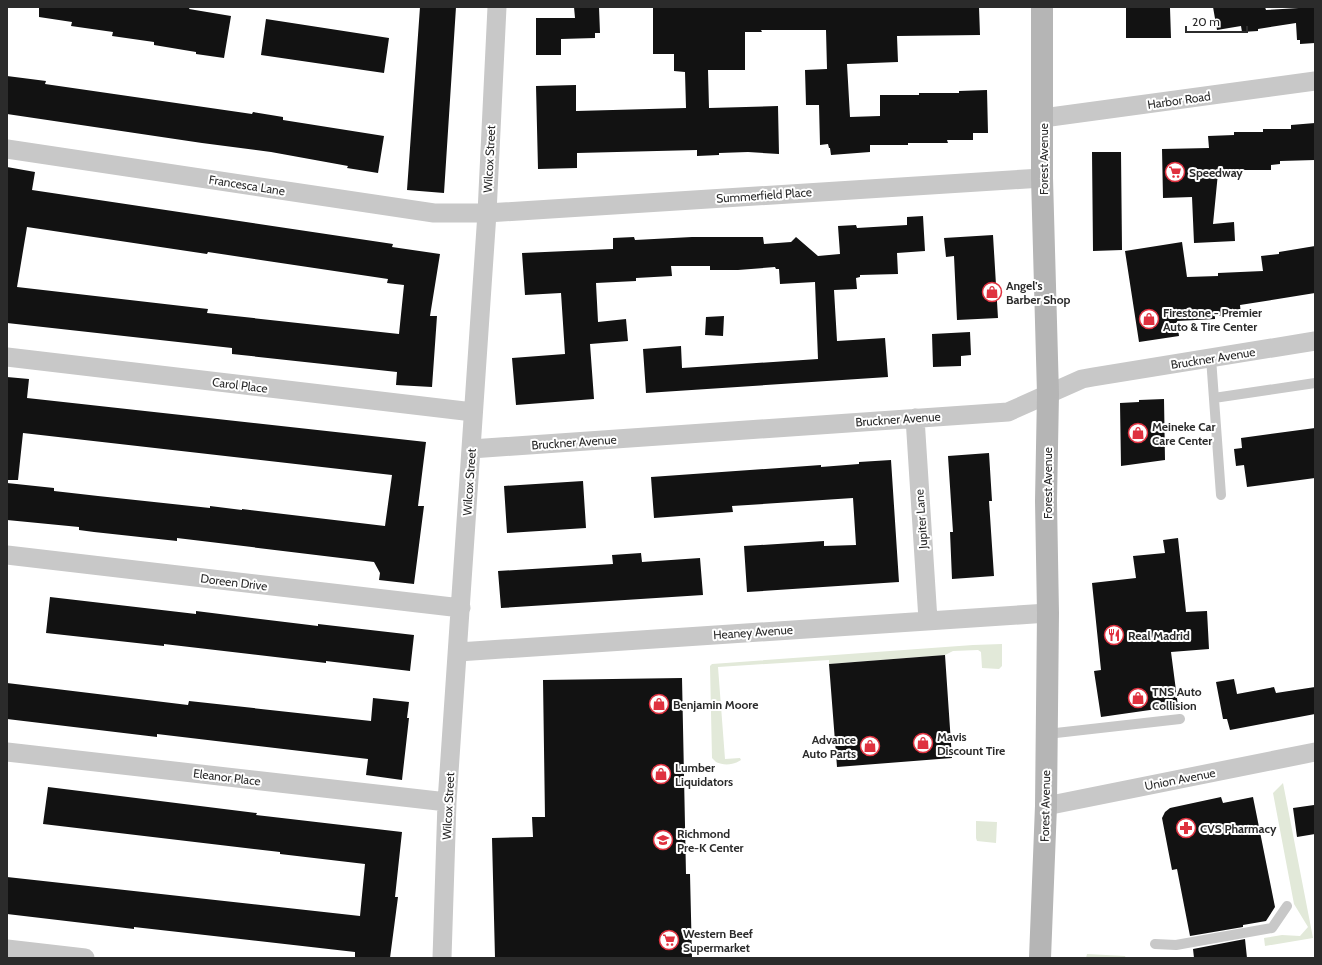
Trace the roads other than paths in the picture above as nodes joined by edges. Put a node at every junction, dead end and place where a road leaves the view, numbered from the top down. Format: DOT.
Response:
graph roads {
  1 [pos="497,7"];
  2 [pos="1042,7"];
  3 [pos="1315,81"];
  4 [pos="1043,118"];
  5 [pos="7,149"];
  6 [pos="1042,178"];
  7 [pos="487,213"];
  8 [pos="1315,341"];
  9 [pos="7,357"];
  10 [pos="1211,358"];
  11 [pos="1315,383"];
  12 [pos="1048,394"];
  13 [pos="1214,398"];
  14 [pos="473,412"];
  15 [pos="915,418"];
  16 [pos="471,449"];
  17 [pos="1221,496"];
  18 [pos="7,555"];
  19 [pos="460,608"];
  20 [pos="1048,613"];
  21 [pos="928,620"];
  22 [pos="458,652"];
  23 [pos="1180,719"];
  24 [pos="1047,734"];
  25 [pos="7,752"];
  26 [pos="1315,752"];
  27 [pos="447,802"];
  28 [pos="1046,806"];
  29 [pos="1287,906"];
  30 [pos="1155,944"];
  31 [pos="7,949"];
  32 [pos="85,958"];
  33 [pos="442,958"];
  34 [pos="1040,958"];
  1 -- 7 [label="street, Wilcox Street"];
  2 -- 4 [label="main road, Forest Avenue"];
  3 -- 4 [label="street, Harbor Road"];
  4 -- 6 [label="main road, Forest Avenue"];
  5 -- 7 [label="street, Francesca Lane"];
  6 -- 7 [label="street, Summerfield Place"];
  6 -- 12 [label="main road, Forest Avenue"];
  7 -- 14 [label="street, Wilcox Street"];
  8 -- 10 [label="street, Bruckner Avenue"];
  9 -- 14 [label="street, Carol Place"];
  10 -- 12 [label="street, Bruckner Avenue"];
  10 -- 13 [label="lane"];
  11 -- 13 [label="lane"];
  12 -- 15 [label="street, Bruckner Avenue"];
  12 -- 20 [label="main road, Forest Avenue"];
  13 -- 17 [label="lane"];
  14 -- 16 [label="street, Wilcox Street"];
  15 -- 16 [label="street, Bruckner Avenue"];
  15 -- 21 [label="street, Jupiter Lane"];
  16 -- 19 [label="street, Wilcox Street"];
  18 -- 19 [label="street, Doreen Drive"];
  19 -- 22 [label="street, Wilcox Street"];
  20 -- 21 [label="street, Heaney Avenue"];
  20 -- 24 [label="main road, Forest Avenue"];
  21 -- 22 [label="street, Heaney Avenue"];
  22 -- 27 [label="street, Wilcox Street"];
  23 -- 24 [label="lane"];
  24 -- 28 [label="main road, Forest Avenue"];
  25 -- 27 [label="street, Eleanor Place"];
  26 -- 28 [label="street, Union Avenue"];
  27 -- 33 [label="street, Wilcox Street"];
  28 -- 34 [label="main road, Forest Avenue"];
  29 -- 30 [label="lane"];
  31 -- 32 [label="street"];
}
